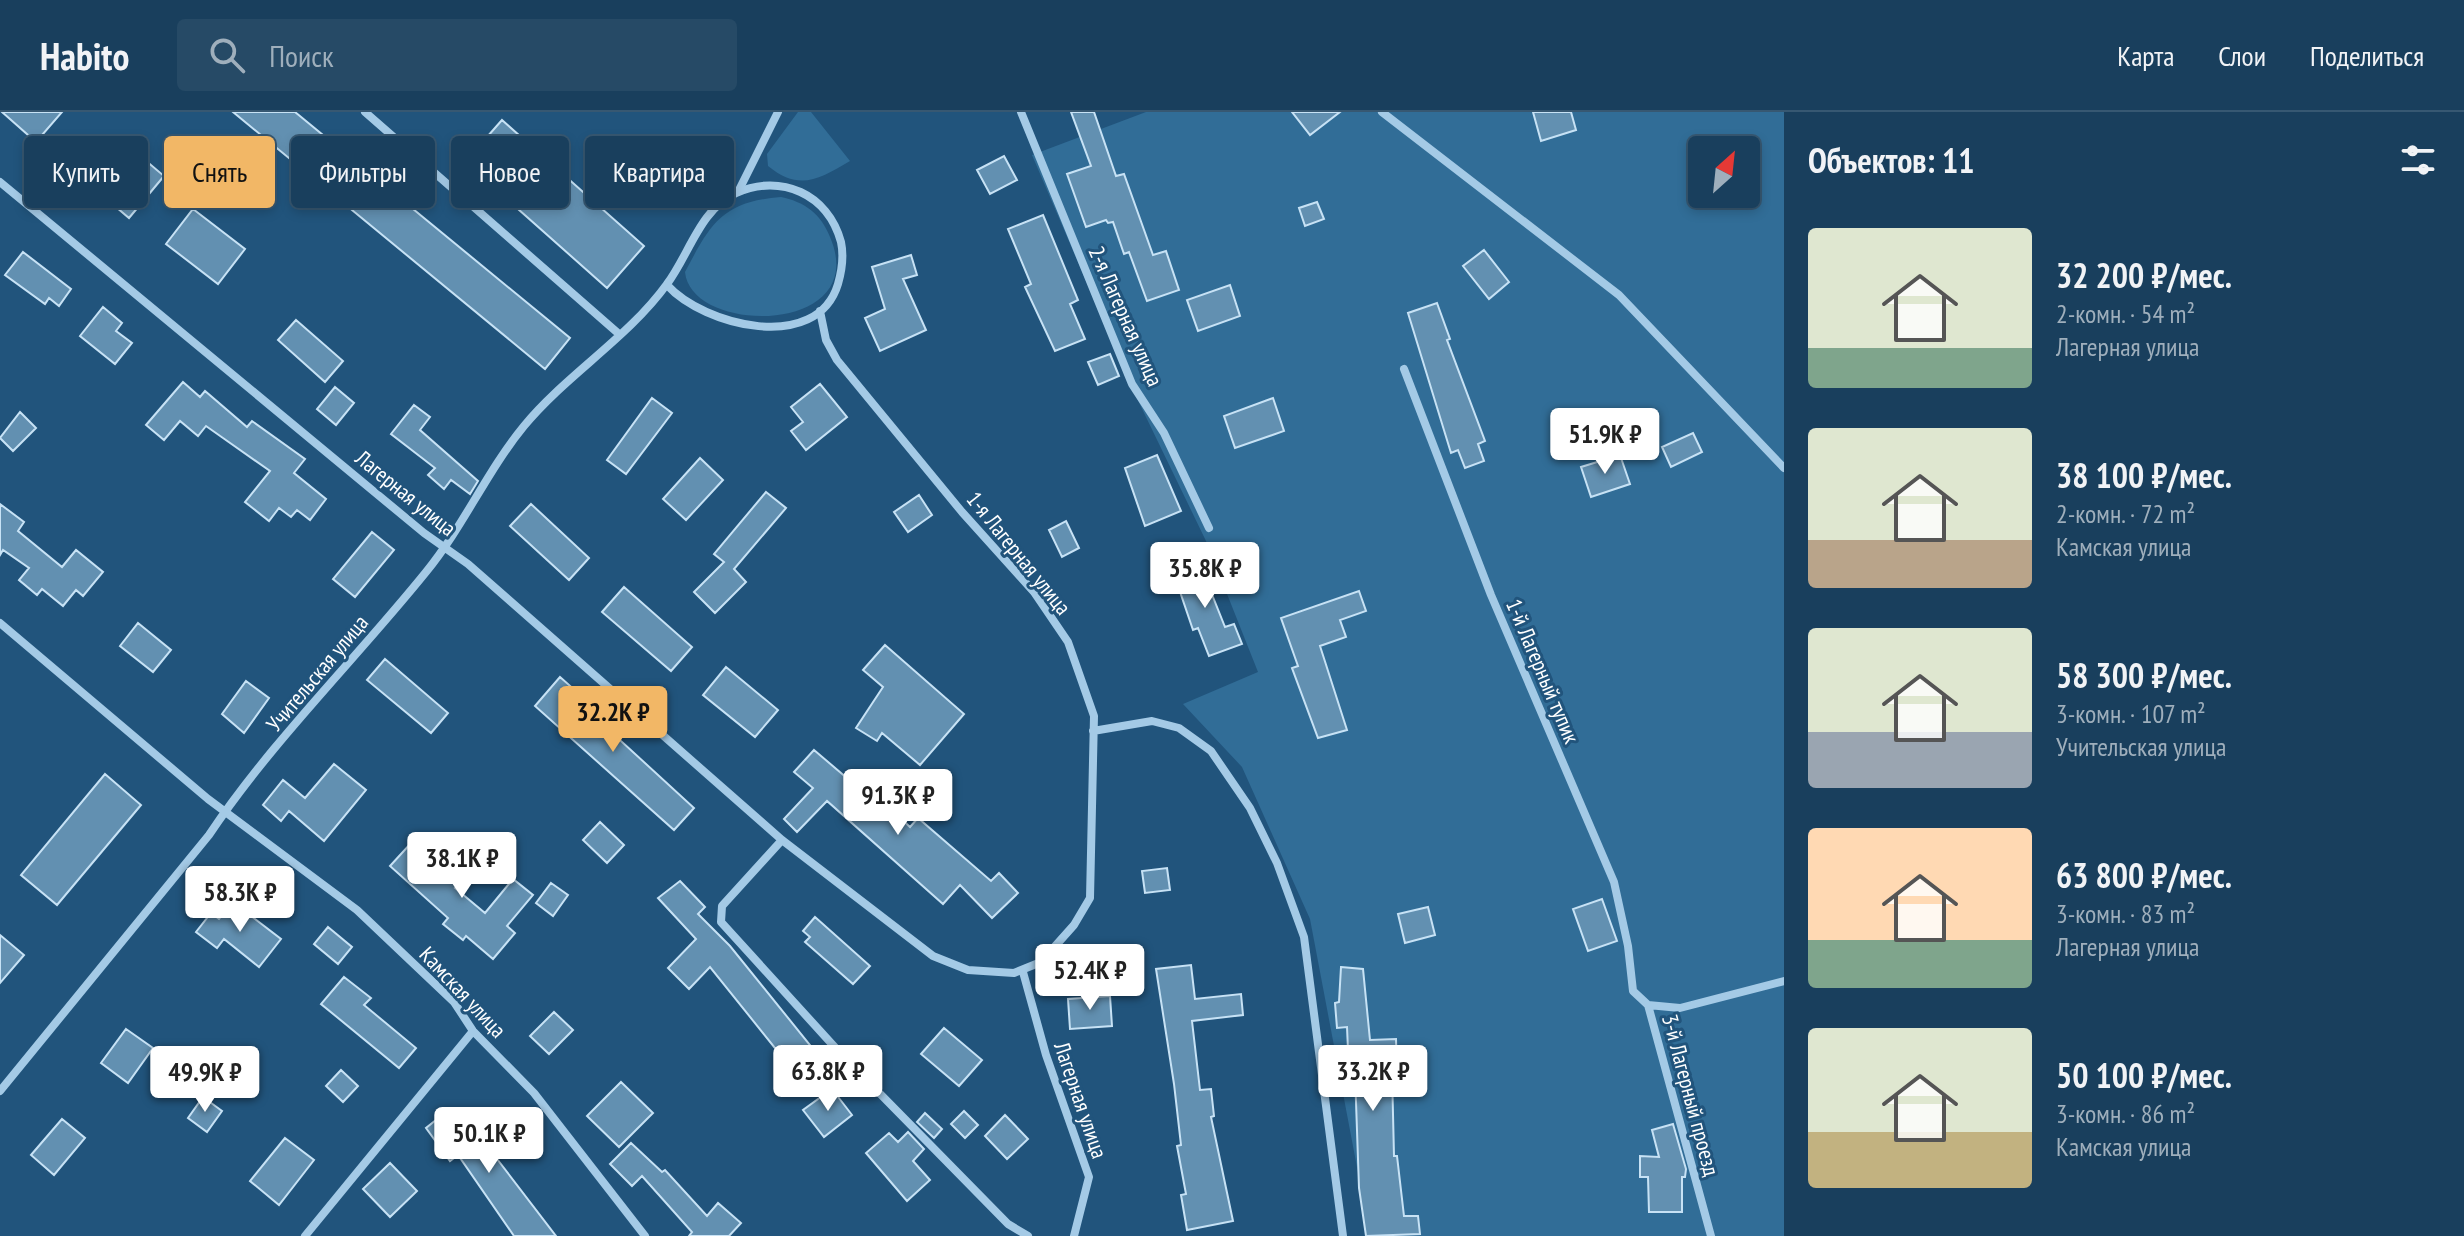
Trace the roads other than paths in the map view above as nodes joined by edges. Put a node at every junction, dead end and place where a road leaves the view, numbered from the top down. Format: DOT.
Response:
graph roads {
  1 [pos="365,112"];
  2 [pos="778,112"];
  3 [pos="1021,112"];
  4 [pos="1382,112"];
  5 [pos="0,182"];
  6 [pos="738,192"];
  7 [pos="667,285"];
  8 [pos="820,311"];
  9 [pos="619,334"];
  10 [pos="1404,369"];
  11 [pos="1784,468"];
  12 [pos="1209,528"];
  13 [pos="444,547"];
  14 [pos="0,623"];
  15 [pos="1093,731"];
  16 [pos="225,811"];
  17 [pos="782,840"];
  18 [pos="1023,972"];
  19 [pos="1784,981"];
  20 [pos="1648,1005"];
  21 [pos="473,1031"];
  22 [pos="0,1091"];
  23 [pos="305,1236"];
  24 [pos="645,1236"];
  25 [pos="1028,1236"];
  26 [pos="1074,1236"];
  27 [pos="1343,1236"];
  28 [pos="1711,1236"];
  1 -- 9 [label="street"];
  2 -- 6 [label="street"];
  3 -- 12 [label="street, 2-я Лагерная улица"];
  4 -- 11 [label="street"];
  5 -- 13 [label="street, Лагерная улица"];
  6 -- 7 [label="street"];
  6 -- 8 [label="street"];
  7 -- 8 [label="street"];
  7 -- 9 [label="street, Учительская улица"];
  8 -- 15 [label="street, 1-я Лагерная улица"];
  9 -- 13 [label="street, Учительская улица"];
  10 -- 20 [label="street, 1-й Лагерный тупик"];
  13 -- 16 [label="street, Учительская улица"];
  13 -- 17 [label="street, Лагерная улица"];
  14 -- 16 [label="street, Камская улица"];
  15 -- 18 [label="street, 1-я Лагерная улица"];
  15 -- 27 [label="street"];
  16 -- 21 [label="street, Камская улица"];
  16 -- 22 [label="street, Учительская улица"];
  17 -- 18 [label="street, Лагерная улица"];
  17 -- 25 [label="street"];
  18 -- 26 [label="street, Лагерная улица"];
  19 -- 20 [label="street, 3-й Лагерный проезд"];
  20 -- 28 [label="street, 3-й Лагерный проезд"];
  21 -- 23 [label="street"];
  21 -- 24 [label="street, Камская улица"];
}
